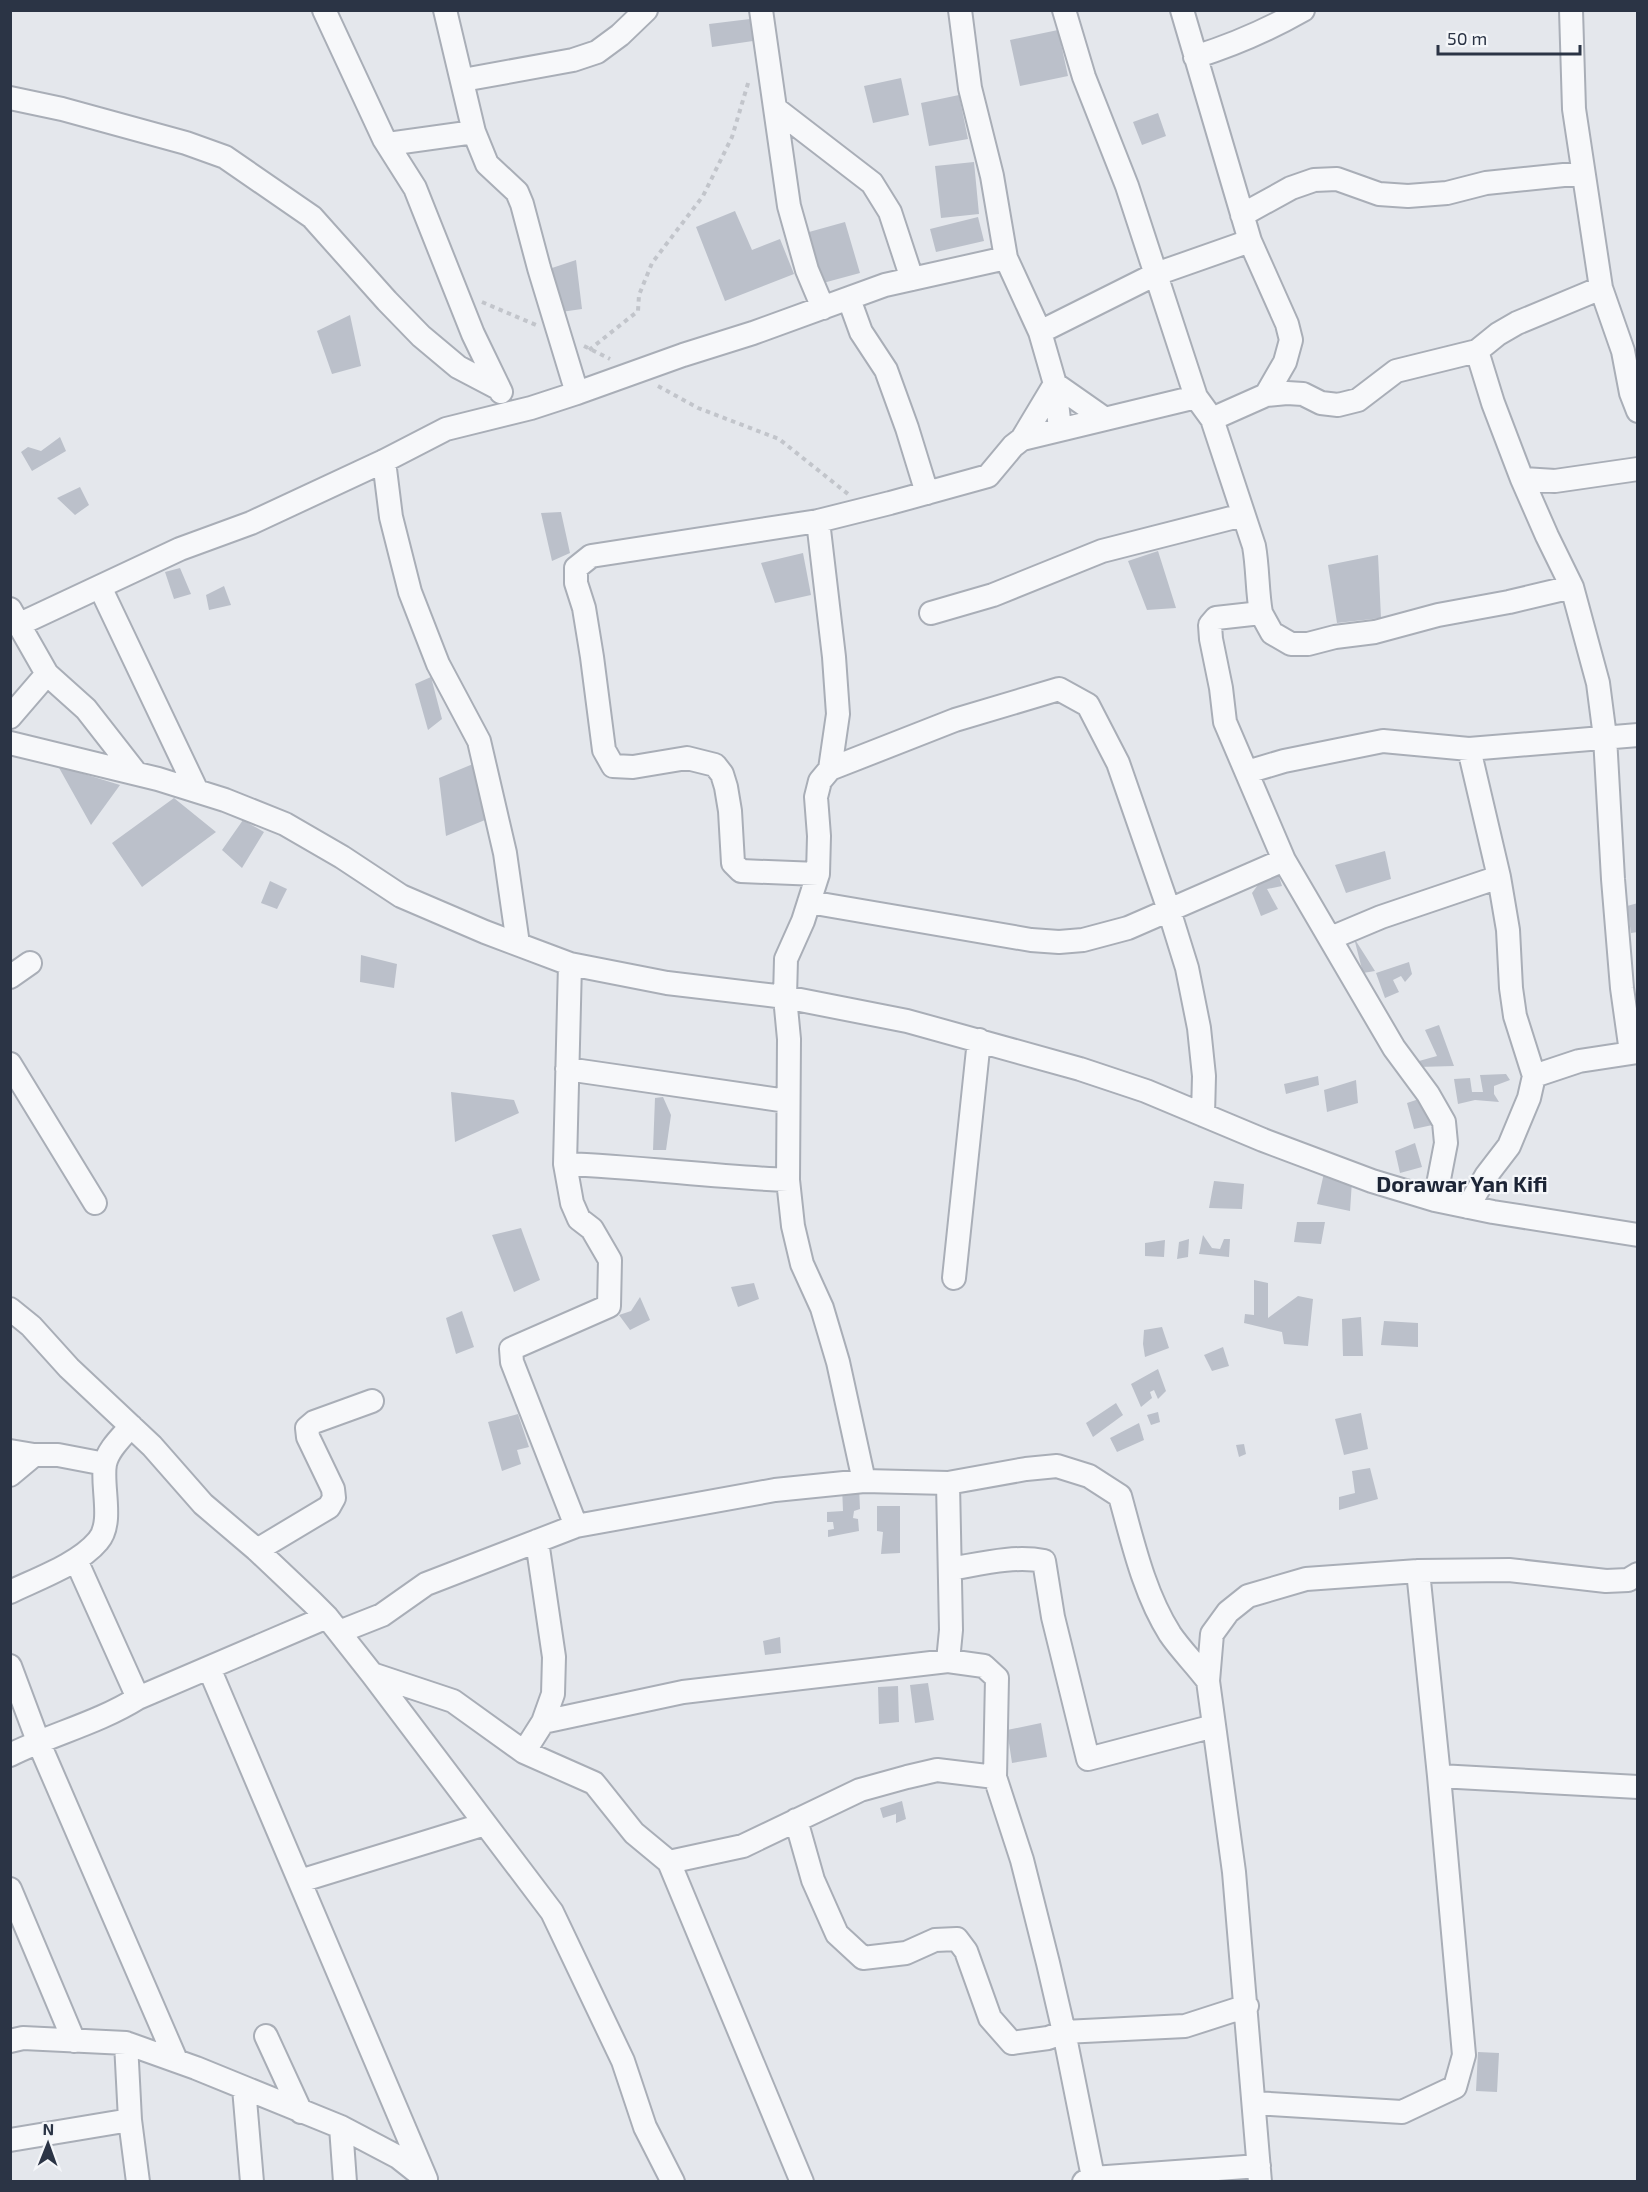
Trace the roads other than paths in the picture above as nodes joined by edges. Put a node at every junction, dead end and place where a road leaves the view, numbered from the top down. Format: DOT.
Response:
graph roads {
  1 [pos="324,10"];
  2 [pos="445,10"];
  3 [pos="646,10"];
  4 [pos="761,10"];
  5 [pos="960,10"];
  6 [pos="1064,10"];
  7 [pos="1182,10"];
  8 [pos="1303,10"];
  9 [pos="1571,10"];
  10 [pos="1195,57"];
  11 [pos="463,80"];
  12 [pos="10,98"];
  13 [pos="776,109"];
  14 [pos="474,132"];
  15 [pos="388,144"];
  16 [pos="1583,173"];
  17 [pos="1242,215"];
  18 [pos="1250,241"];
  19 [pos="1006,258"];
  20 [pos="1156,274"];
  21 [pos="912,279"];
  22 [pos="1602,288"];
  23 [pos="849,299"];
  24 [pos="823,308"];
  25 [pos="1040,332"];
  26 [pos="1630,350"];
  27 [pos="1477,351"];
  28 [pos="1055,384"];
  29 [pos="498,388"];
  30 [pos="577,393"];
  31 [pos="1266,395"];
  32 [pos="1196,397"];
  33 [pos="1638,411"];
  34 [pos="510,412"];
  35 [pos="1105,419"];
  36 [pos="1212,419"];
  37 [pos="1060,429"];
  38 [pos="1022,439"];
  39 [pos="384,461"];
  40 [pos="1638,469"];
  41 [pos="1522,479"];
  42 [pos="927,493"];
  43 [pos="1243,515"];
  44 [pos="818,521"];
  45 [pos="1572,586"];
  46 [pos="100,587"];
  47 [pos="931,613"];
  48 [pos="1261,613"];
  49 [pos="15,616"];
  50 [pos="47,674"];
  51 [pos="10,717"];
  52 [pos="1638,735"];
  53 [pos="1605,737"];
  54 [pos="10,743"];
  55 [pos="1469,749"];
  56 [pos="830,770"];
  57 [pos="1247,772"];
  58 [pos="136,773"];
  59 [pos="197,791"];
  60 [pos="1284,860"];
  61 [pos="818,874"];
  62 [pos="1499,877"];
  63 [pos="809,902"];
  64 [pos="1169,910"];
  65 [pos="1331,938"];
  66 [pos="518,944"];
  67 [pos="1629,945"];
  68 [pos="30,963"];
  69 [pos="570,964"];
  70 [pos="10,978"];
  71 [pos="785,998"];
  72 [pos="979,1040"];
  73 [pos="1634,1052"];
  74 [pos="10,1064"];
  75 [pos="567,1069"];
  76 [pos="1534,1076"];
  77 [pos="787,1101"];
  78 [pos="1203,1115"];
  79 [pos="565,1164"];
  80 [pos="788,1180"];
  81 [pos="1435,1200"];
  82 [pos="95,1203"];
  83 [pos="1468,1207"];
  84 [pos="1638,1235"];
  85 [pos="954,1278"];
  86 [pos="10,1309"];
  87 [pos="372,1401"];
  88 [pos="131,1426"];
  89 [pos="10,1451"];
  90 [pos="34,1455"];
  91 [pos="105,1464"];
  92 [pos="10,1475"];
  93 [pos="864,1481"];
  94 [pos="948,1483"];
  95 [pos="576,1526"];
  96 [pos="537,1541"];
  97 [pos="257,1550"];
  98 [pos="76,1560"];
  99 [pos="950,1569"];
  100 [pos="1418,1571"];
  101 [pos="1638,1574"];
  102 [pos="10,1592"];
  103 [pos="333,1624"];
  104 [pos="948,1660"];
  105 [pos="10,1666"];
  106 [pos="209,1668"];
  107 [pos="372,1674"];
  108 [pos="1208,1681"];
  109 [pos="138,1698"];
  110 [pos="543,1722"];
  111 [pos="1214,1726"];
  112 [pos="38,1742"];
  113 [pos="524,1752"];
  114 [pos="10,1755"];
  115 [pos="1439,1776"];
  116 [pos="995,1777"];
  117 [pos="1638,1787"];
  118 [pos="796,1820"];
  119 [pos="486,1824"];
  120 [pos="669,1862"];
  121 [pos="300,1881"];
  122 [pos="10,1889"];
  123 [pos="1246,2006"];
  124 [pos="1064,2032"];
  125 [pos="266,2036"];
  126 [pos="10,2041"];
  127 [pos="74,2041"];
  128 [pos="126,2043"];
  129 [pos="176,2060"];
  130 [pos="244,2088"];
  131 [pos="1254,2103"];
  132 [pos="301,2112"];
  133 [pos="130,2120"];
  134 [pos="341,2127"];
  135 [pos="10,2140"];
  136 [pos="1260,2174"];
  137 [pos="426,2180"];
  138 [pos="1090,2180"];
  139 [pos="138,2181"];
  140 [pos="252,2181"];
  141 [pos="345,2181"];
  142 [pos="674,2181"];
  143 [pos="802,2181"];
  1 -- 15 [label="street"];
  2 -- 11 [label="street"];
  3 -- 11 [label="street"];
  4 -- 13 [label="street"];
  5 -- 19 [label="street"];
  6 -- 20 [label="street"];
  7 -- 10 [label="street"];
  8 -- 10 [label="street"];
  9 -- 16 [label="street"];
  10 -- 17 [label="street"];
  11 -- 14 [label="street"];
  12 -- 29 [label="street"];
  13 -- 21 [label="street"];
  13 -- 24 [label="street"];
  14 -- 15 [label="street"];
  14 -- 30 [label="street"];
  15 -- 29 [label="street"];
  16 -- 17 [label="street"];
  16 -- 22 [label="street"];
  17 -- 18 [label="street"];
  18 -- 20 [label="street"];
  18 -- 31 [label="street"];
  19 -- 21 [label="street"];
  19 -- 25 [label="street"];
  20 -- 25 [label="street"];
  20 -- 32 [label="street"];
  21 -- 23 [label="street"];
  22 -- 26 [label="street"];
  22 -- 27 [label="street"];
  23 -- 24 [label="street"];
  23 -- 42 [label="street"];
  24 -- 30 [label="street"];
  25 -- 28 [label="street"];
  26 -- 33 [label="street"];
  27 -- 31 [label="street"];
  27 -- 41 [label="street"];
  28 -- 35 [label="street"];
  28 -- 37 [label="street"];
  28 -- 38 [label="street"];
  29 -- 34 [label="street"];
  30 -- 34 [label="street"];
  31 -- 36 [label="street"];
  32 -- 35 [label="street"];
  32 -- 36 [label="street"];
  34 -- 39 [label="street"];
  35 -- 37 [label="street"];
  36 -- 43 [label="street"];
  37 -- 38 [label="street"];
  38 -- 42 [label="street"];
  39 -- 46 [label="street"];
  39 -- 66 [label="street"];
  40 -- 41 [label="street"];
  41 -- 45 [label="street"];
  42 -- 44 [label="street"];
  43 -- 47 [label="street"];
  43 -- 48 [label="street"];
  44 -- 56 [label="street"];
  44 -- 61 [label="street"];
  45 -- 48 [label="street"];
  45 -- 53 [label="street"];
  46 -- 49 [label="street"];
  46 -- 59 [label="street"];
  48 -- 57 [label="street"];
  49 -- 50 [label="street"];
  50 -- 51 [label="street"];
  50 -- 58 [label="street"];
  52 -- 53 [label="street"];
  53 -- 55 [label="street"];
  53 -- 67 [label="street"];
  54 -- 58 [label="street"];
  55 -- 57 [label="street"];
  55 -- 62 [label="street"];
  56 -- 61 [label="street"];
  56 -- 64 [label="street"];
  57 -- 60 [label="street"];
  58 -- 59 [label="street"];
  59 -- 66 [label="street"];
  60 -- 64 [label="street"];
  60 -- 65 [label="street"];
  61 -- 63 [label="street"];
  62 -- 65 [label="street"];
  62 -- 76 [label="street"];
  63 -- 64 [label="street"];
  63 -- 71 [label="street"];
  64 -- 78 [label="street"];
  65 -- 81 [label="street"];
  66 -- 69 [label="street"];
  67 -- 73 [label="street"];
  68 -- 70 [label="street"];
  69 -- 71 [label="street"];
  69 -- 75 [label="street"];
  71 -- 72 [label="street"];
  71 -- 77 [label="street"];
  72 -- 78 [label="street"];
  72 -- 85 [label="street"];
  73 -- 76 [label="street"];
  74 -- 82 [label="street"];
  75 -- 77 [label="street"];
  75 -- 79 [label="street"];
  76 -- 83 [label="street"];
  77 -- 80 [label="street"];
  78 -- 81 [label="street"];
  79 -- 80 [label="street"];
  79 -- 95 [label="street"];
  80 -- 93 [label="street"];
  81 -- 83 [label="street"];
  83 -- 84 [label="street"];
  86 -- 88 [label="street"];
  87 -- 97 [label="street"];
  88 -- 91 [label="street"];
  88 -- 97 [label="street"];
  89 -- 90 [label="street"];
  90 -- 91 [label="street"];
  90 -- 92 [label="street"];
  91 -- 98 [label="street"];
  93 -- 94 [label="street"];
  93 -- 95 [label="street"];
  94 -- 99 [label="street"];
  94 -- 108 [label="street"];
  95 -- 96 [label="street"];
  96 -- 103 [label="street"];
  96 -- 110 [label="street"];
  97 -- 103 [label="street"];
  98 -- 102 [label="street"];
  98 -- 109 [label="street"];
  99 -- 104 [label="street"];
  99 -- 111 [label="street"];
  100 -- 101 [label="street"];
  100 -- 108 [label="street"];
  100 -- 115 [label="street"];
  103 -- 106 [label="street"];
  103 -- 107 [label="street"];
  104 -- 110 [label="street"];
  104 -- 116 [label="street"];
  105 -- 112 [label="street"];
  106 -- 109 [label="street"];
  106 -- 121 [label="street"];
  107 -- 113 [label="street"];
  107 -- 119 [label="street"];
  108 -- 111 [label="street"];
  109 -- 112 [label="street"];
  110 -- 113 [label="street"];
  111 -- 123 [label="street"];
  112 -- 114 [label="street"];
  112 -- 129 [label="street"];
  113 -- 120 [label="street"];
  115 -- 117 [label="street"];
  115 -- 131 [label="street"];
  116 -- 118 [label="street"];
  116 -- 124 [label="street"];
  118 -- 120 [label="street"];
  118 -- 124 [label="street"];
  119 -- 121 [label="street"];
  119 -- 142 [label="street"];
  120 -- 143 [label="street"];
  121 -- 137 [label="street"];
  122 -- 127 [label="street"];
  123 -- 124 [label="street"];
  123 -- 131 [label="street"];
  124 -- 138 [label="street"];
  125 -- 132 [label="street"];
  126 -- 127 [label="street"];
  127 -- 128 [label="street"];
  128 -- 129 [label="street"];
  128 -- 133 [label="street"];
  129 -- 130 [label="street"];
  130 -- 132 [label="street"];
  130 -- 140 [label="street"];
  131 -- 136 [label="street"];
  132 -- 134 [label="street"];
  133 -- 135 [label="street"];
  133 -- 139 [label="street"];
  134 -- 137 [label="street"];
  134 -- 141 [label="street"];
  136 -- 138 [label="street"];
}
